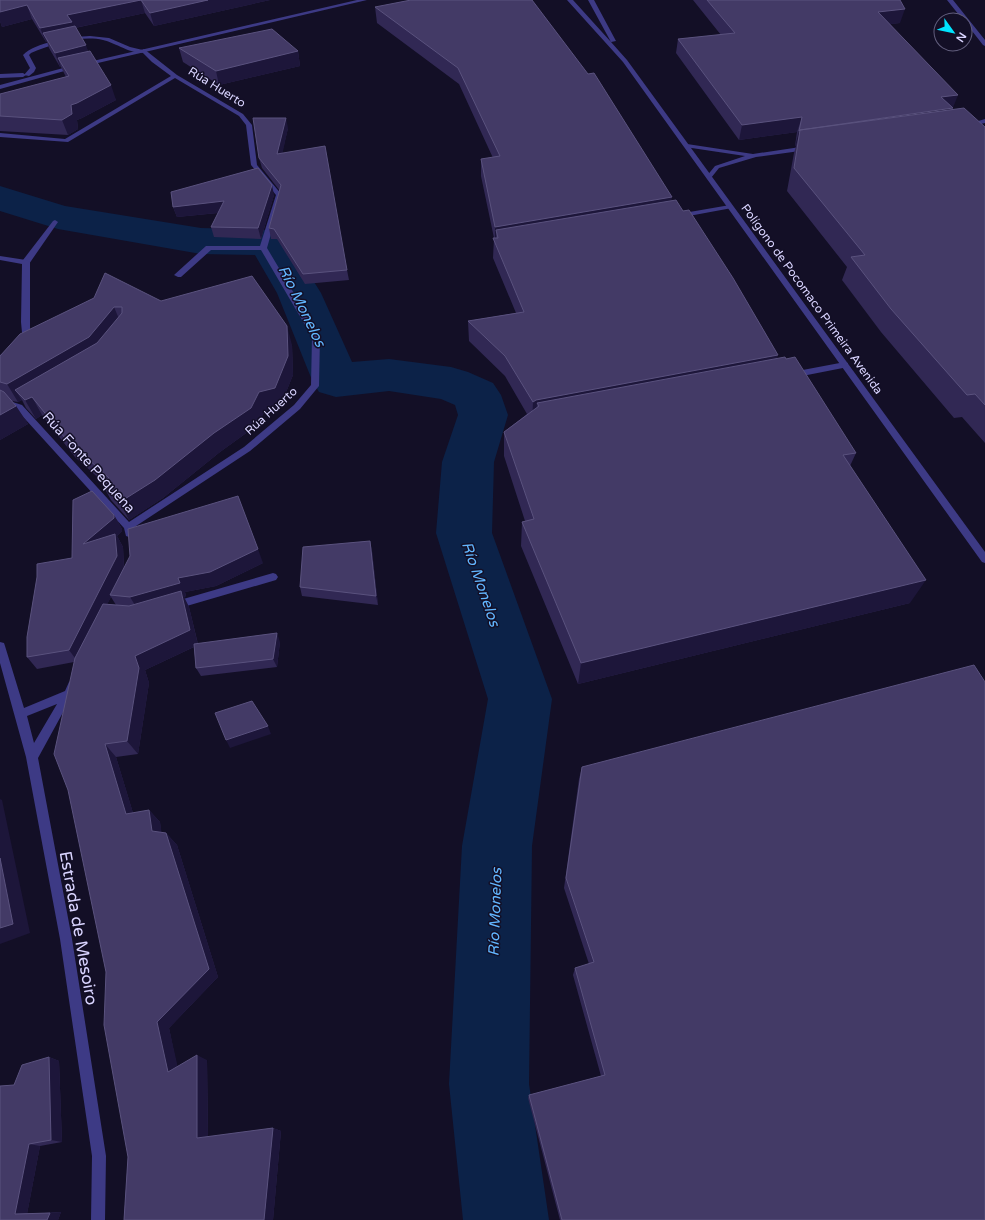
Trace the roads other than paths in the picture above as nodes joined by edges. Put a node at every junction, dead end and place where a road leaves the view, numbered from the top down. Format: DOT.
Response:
graph roads {
  1 [pos="364,0"];
  2 [pos="570,0"];
  3 [pos="591,0"];
  4 [pos="950,0"];
  5 [pos="985,44"];
  6 [pos="144,51"];
  7 [pos="620,54"];
  8 [pos="67,69"];
  9 [pos="27,75"];
  10 [pos="0,76"];
  11 [pos="175,76"];
  12 [pos="0,87"];
  13 [pos="985,121"];
  14 [pos="959,126"];
  15 [pos="0,135"];
  16 [pos="687,146"];
  17 [pos="818,146"];
  18 [pos="755,155"];
  19 [pos="709,177"];
  20 [pos="730,207"];
  21 [pos="668,218"];
  22 [pos="55,222"];
  23 [pos="263,248"];
  24 [pos="0,258"];
  25 [pos="26,262"];
  26 [pos="178,275"];
  27 [pos="27,350"];
  28 [pos="845,366"];
  29 [pos="783,377"];
  30 [pos="0,401"];
  31 [pos="128,527"];
  32 [pos="129,541"];
  33 [pos="985,559"];
  34 [pos="273,577"];
  35 [pos="160,609"];
  36 [pos="0,646"];
  37 [pos="79,674"];
  38 [pos="69,694"];
  39 [pos="21,714"];
  40 [pos="32,757"];
  41 [pos="98,1220"];
  1 -- 6 [label="street"];
  2 -- 7 [label="street, Polígono de Pocomaco Primeira Avenida"];
  3 -- 7 [label="street, Polígono de Pocomaco Primeira Avenida"];
  4 -- 5 [label="street"];
  6 -- 8 [label="street"];
  6 -- 9 [label="street"];
  6 -- 11 [label="street, Rúa Huerto"];
  7 -- 16 [label="street, Polígono de Pocomaco Primeira Avenida"];
  8 -- 9 [label="street"];
  8 -- 12 [label="street"];
  9 -- 10 [label="street"];
  11 -- 15 [label="street, Rúa Huerto"];
  11 -- 23 [label="street, Rúa Huerto"];
  13 -- 14 [label="street"];
  16 -- 18 [label="street"];
  16 -- 19 [label="street, Polígono de Pocomaco Primeira Avenida"];
  17 -- 18 [label="street"];
  18 -- 19 [label="street"];
  19 -- 20 [label="street, Polígono de Pocomaco Primeira Avenida"];
  20 -- 21 [label="street"];
  20 -- 28 [label="street, Polígono de Pocomaco Primeira Avenida"];
  22 -- 25 [label="street"];
  23 -- 26 [label="street"];
  23 -- 31 [label="street, Rúa Huerto"];
  24 -- 25 [label="street"];
  25 -- 27 [label="street"];
  28 -- 29 [label="street"];
  28 -- 33 [label="street, Polígono de Pocomaco Primeira Avenida"];
  30 -- 31 [label="street, Rúa Fonte Pequena"];
  31 -- 32 [label="street, Rúa Fonte Pequena"];
  34 -- 35 [label="street"];
  36 -- 39 [label="street, Estrada de Mesoiro"];
  37 -- 38 [label="street"];
  38 -- 39 [label="street"];
  38 -- 40 [label="street"];
  39 -- 40 [label="street, Estrada de Mesoiro"];
  40 -- 41 [label="street, Estrada de Mesoiro"];
}
